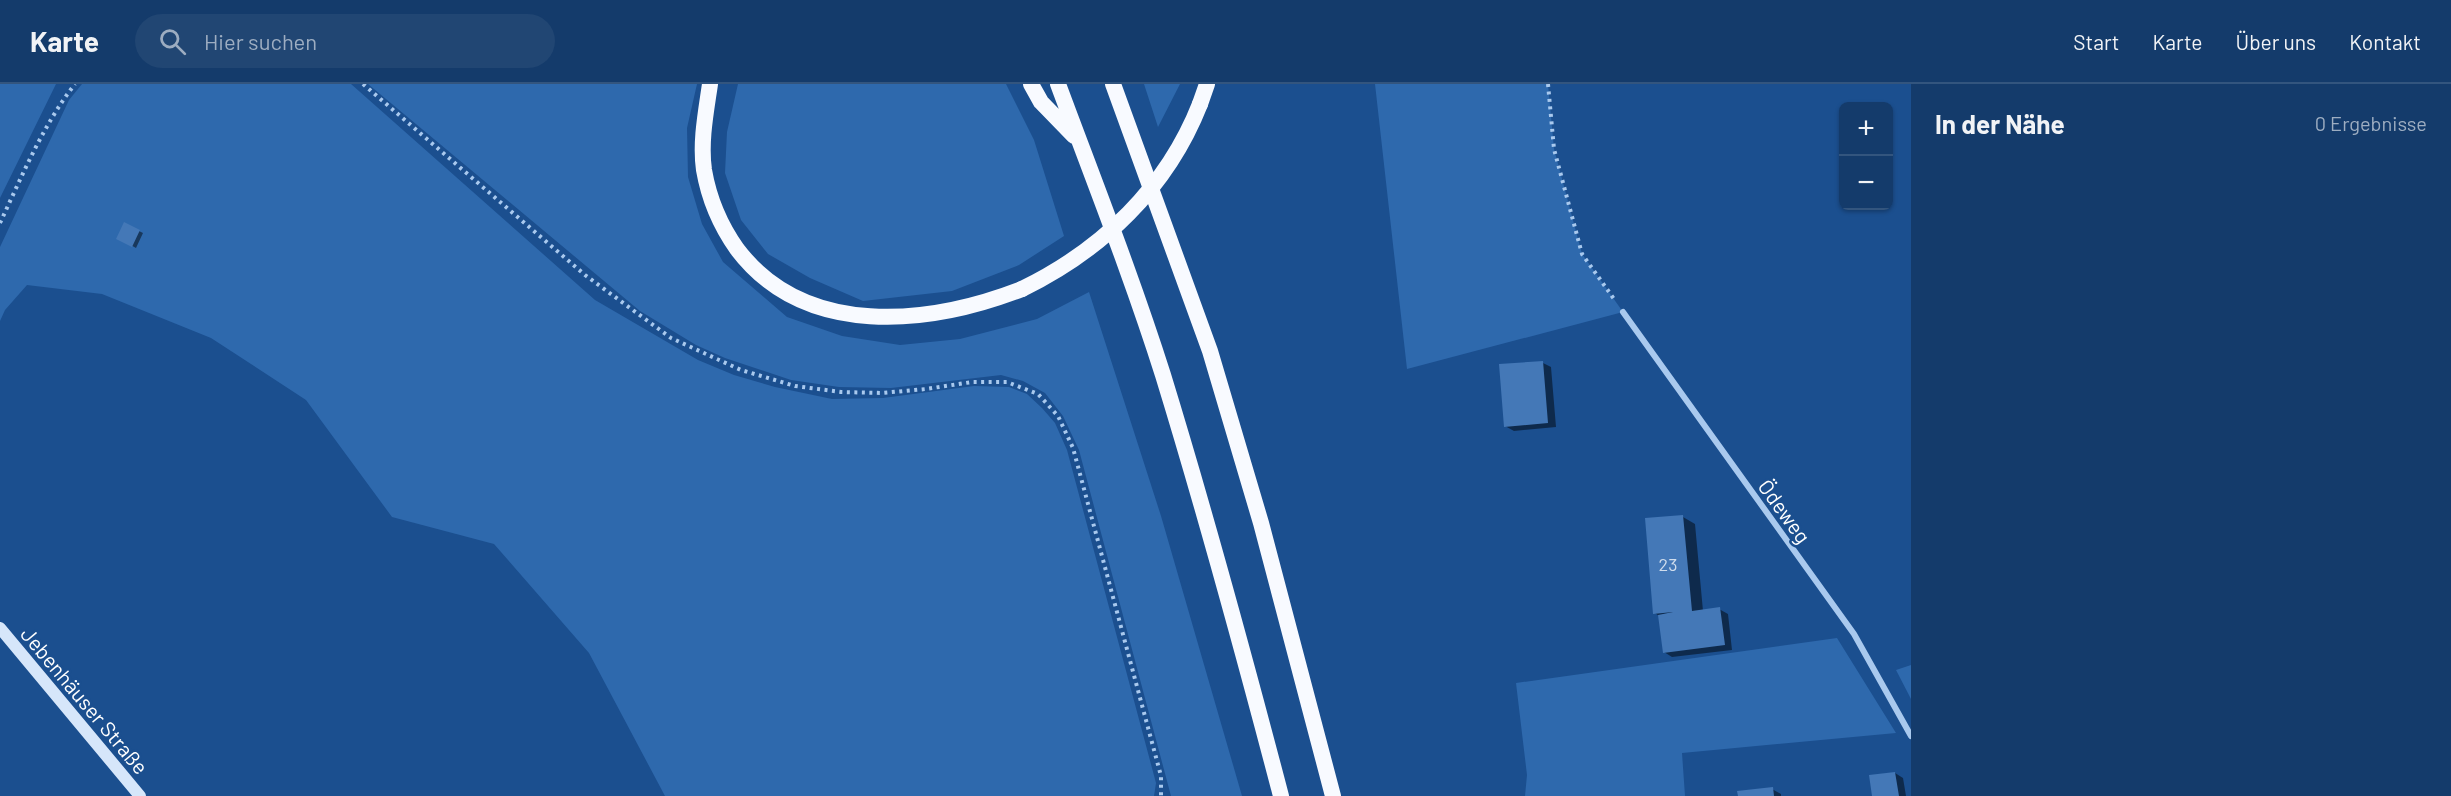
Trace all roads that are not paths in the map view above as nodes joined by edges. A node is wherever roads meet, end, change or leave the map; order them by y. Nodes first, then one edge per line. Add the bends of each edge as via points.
1 (710, 84) edge
2 (1031, 84) edge
3 (1058, 84) edge
4 (1208, 84) edge
5 (1116, 88) edge
6 (1080, 142) junction
7 (1623, 312) road end
8 (0, 628) edge
9 (1911, 736) edge
10 (140, 796) edge
11 (1281, 796) edge
12 (1333, 796) edge

1 - 4 highway, bridge via 704,122 704,168 712,204 728,236 768,282 817,307 878,317 956,310 1022,289 1085,252 1142,201 1169,165 1190,129
2 - 6 highway via 1041,102
3 - 6 highway
5 - 12 highway via 1210,351 1264,534
6 - 11 highway via 1169,395
7 - 9 street, Ödeweg via 1854,634
8 - 10 main road, Jebenhäuser Straße

